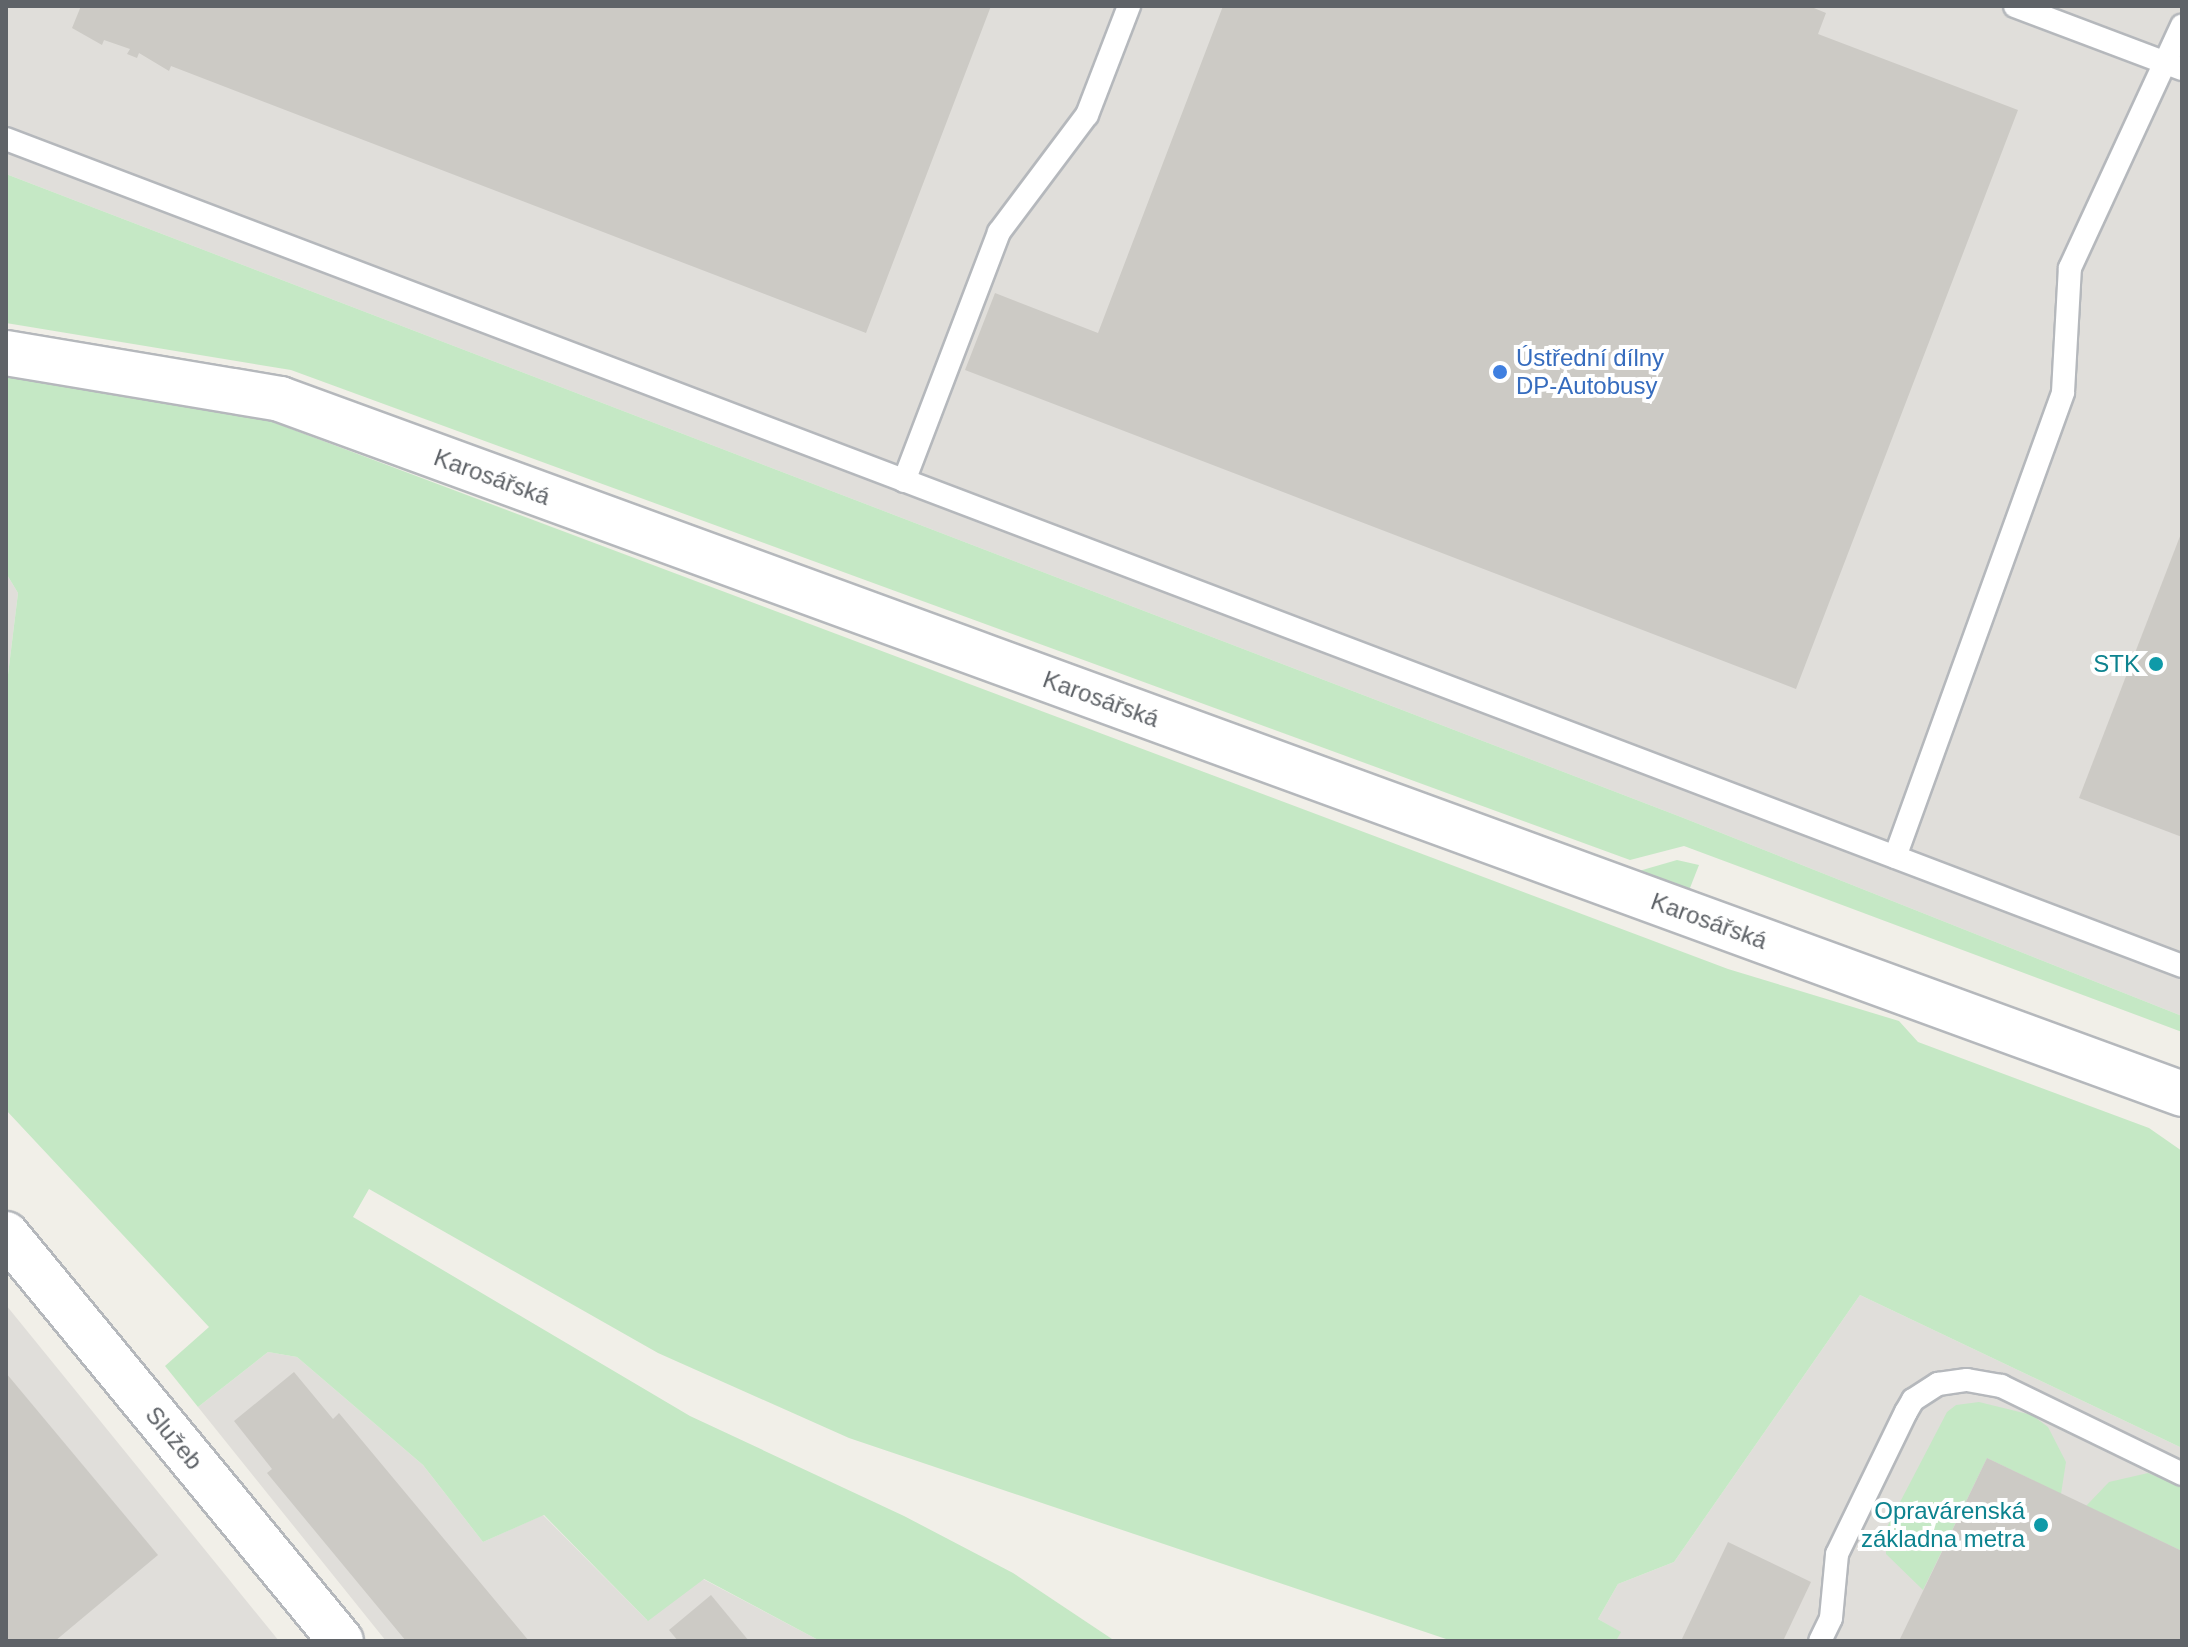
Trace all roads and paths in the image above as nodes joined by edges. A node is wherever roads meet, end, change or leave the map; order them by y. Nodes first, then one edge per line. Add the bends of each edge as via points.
1 (1129, 6) edge
2 (2015, 6) edge
3 (2039, 10) edge
4 (2182, 26) edge
5 (2175, 66) edge
6 (6, 139) edge
7 (6, 353) edge
8 (904, 481) junction
9 (1895, 857) junction
10 (2182, 966) edge
11 (2182, 1094) edge
12 (6, 1234) edge
13 (2182, 1474) edge
14 (341, 1641) edge
15 (1820, 1641) edge

1 - 8 lane via 1087,115 999,232
2 - 3 lane
3 - 5 lane
4 - 5 lane
5 - 9 lane via 2070,268 2063,392
6 - 8 lane
7 - 11 street, Karosářská via 280,399
8 - 9 lane
9 - 10 lane
12 - 14 street, Služeb
13 - 15 lane via 2001,1386 1967,1380 1938,1384 1913,1400 1837,1554 1831,1618

